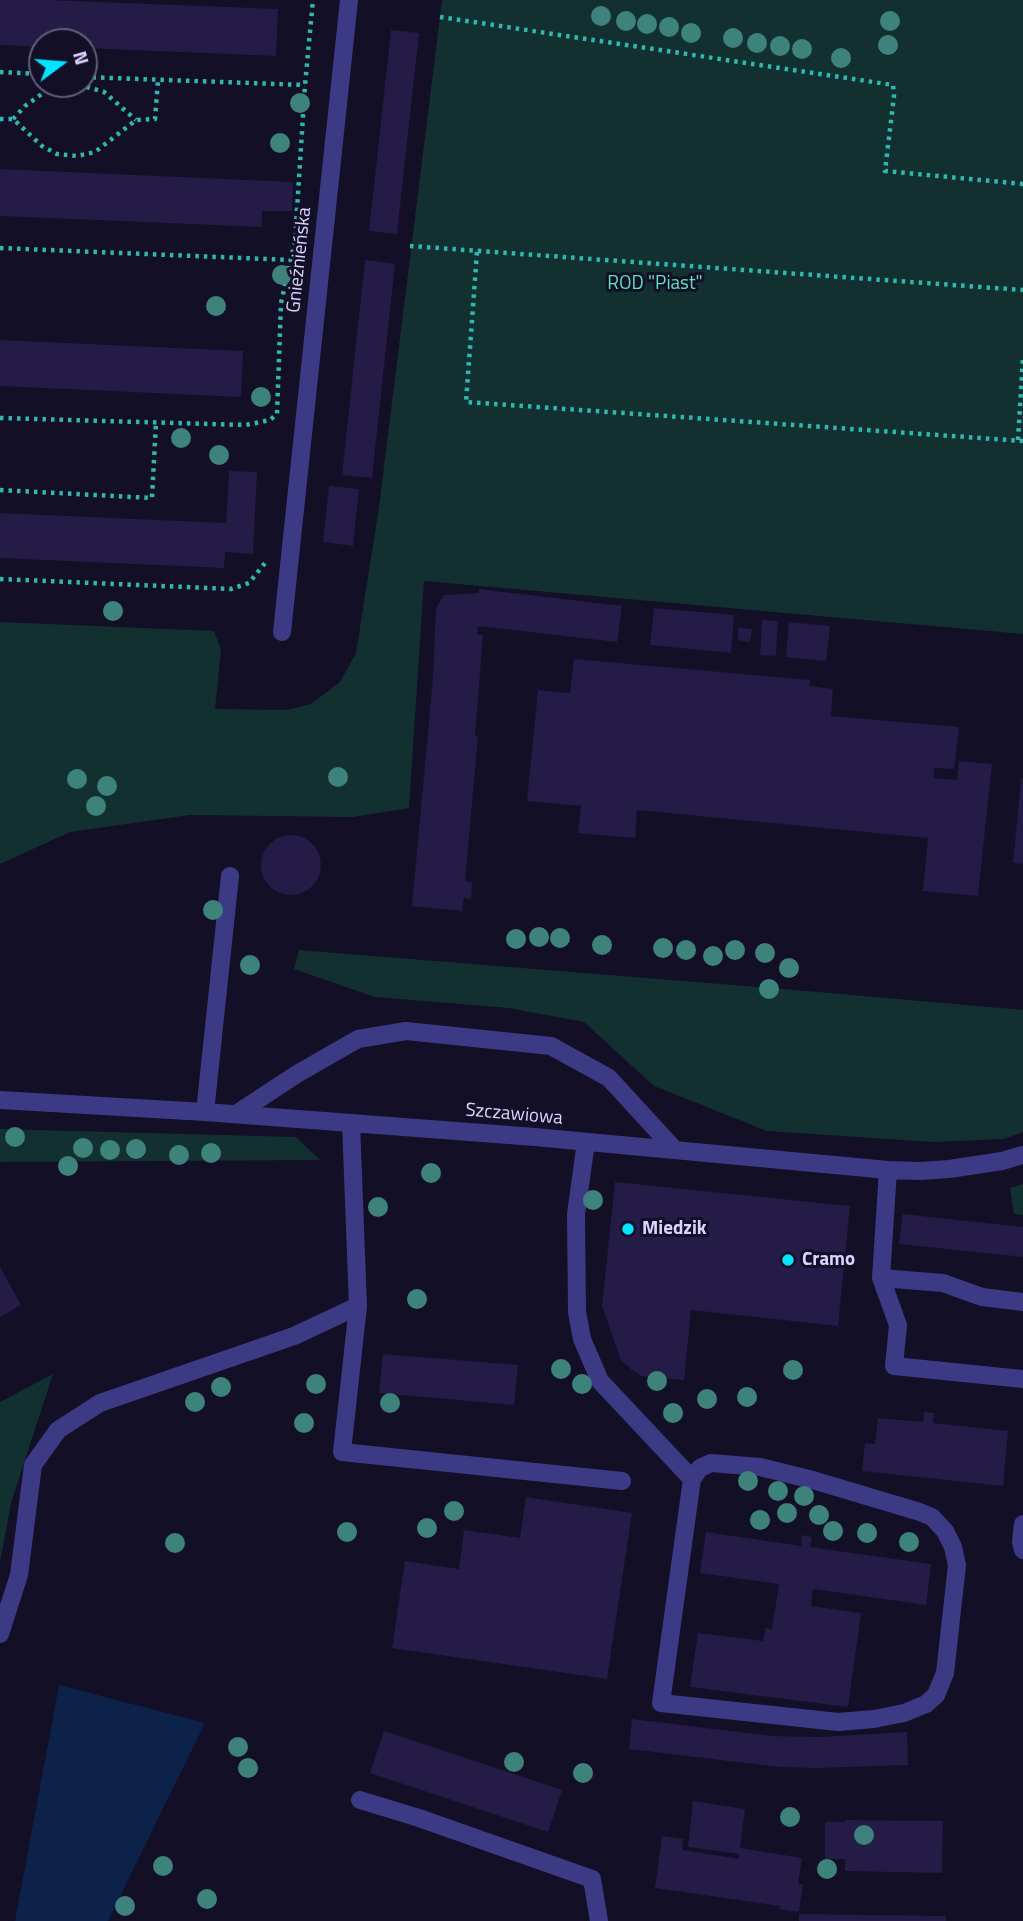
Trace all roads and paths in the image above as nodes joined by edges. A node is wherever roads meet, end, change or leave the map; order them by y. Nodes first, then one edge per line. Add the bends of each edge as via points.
1 (313, 0) edge
2 (349, 0) edge
3 (440, 18) dead end
4 (0, 72) edge
5 (28, 74) edge
6 (98, 77) edge
7 (158, 80) junction
8 (305, 85) junction
9 (0, 119) edge
10 (13, 119) junction
11 (136, 120) junction
12 (1023, 184) edge
13 (410, 246) dead end
14 (0, 248) edge
15 (477, 252) junction
16 (291, 260) junction
17 (1023, 290) edge
18 (1023, 357) edge
19 (0, 418) edge
20 (156, 422) junction
21 (1020, 440) edge
22 (0, 490) edge
23 (292, 524) junction
24 (0, 579) edge
25 (282, 632) dead end
26 (230, 876) dead end
27 (0, 1100) edge
28 (205, 1112) junction
29 (236, 1114) junction
30 (351, 1123) junction
31 (586, 1142) junction
32 (675, 1150) junction
33 (1023, 1155) edge
34 (888, 1170) junction
35 (881, 1279) junction
36 (1023, 1302) edge
37 (358, 1307) junction
38 (1023, 1379) edge
39 (692, 1479) junction
40 (622, 1481) dead end
41 (1023, 1524) edge
42 (1023, 1550) edge
43 (0, 1634) edge
44 (360, 1800) dead end
45 (598, 1921) edge

1 - 8 path
2 - 23 street, Gnieźnieńska
3 - 12 path via 893,85 885,171
4 - 5 path
6 - 7 path
7 - 8 path
7 - 11 path via 155,119
8 - 16 path
9 - 10 path
10 - 11 path via 46,91 66,85 104,92
10 - 11 path via 42,146 57,154 77,156 95,152
13 - 15 path
14 - 16 path
15 - 17 path
15 - 21 path via 466,402
16 - 20 path via 281,303 277,414 246,425
18 - 21 path
19 - 20 path
20 - 22 path via 152,498
23 - 24 path via 249,583 230,589
23 - 25 street, Gnieźnieńska
26 - 28 street
27 - 28 street, Szczawiowa
28 - 29 street, Szczawiowa
29 - 30 street, Szczawiowa
29 - 32 street via 358,1039 406,1031 551,1046 609,1078
30 - 31 street, Szczawiowa
30 - 37 street
31 - 32 street, Szczawiowa
31 - 39 street via 576,1213 577,1312 582,1339 600,1381
32 - 34 street, Szczawiowa
33 - 34 street, Szczawiowa via 949,1169
34 - 35 street
35 - 36 street via 943,1283 982,1297
35 - 38 street via 898,1325 894,1366
37 - 40 street via 342,1452
37 - 43 street via 294,1336 100,1403 58,1430 33,1465 19,1575
39 - 39 street via 711,1463 760,1467 932,1517 945,1531 957,1564 945,1673 936,1695 904,1713 838,1722 661,1703
41 - 42 street
44 - 45 street via 592,1879

